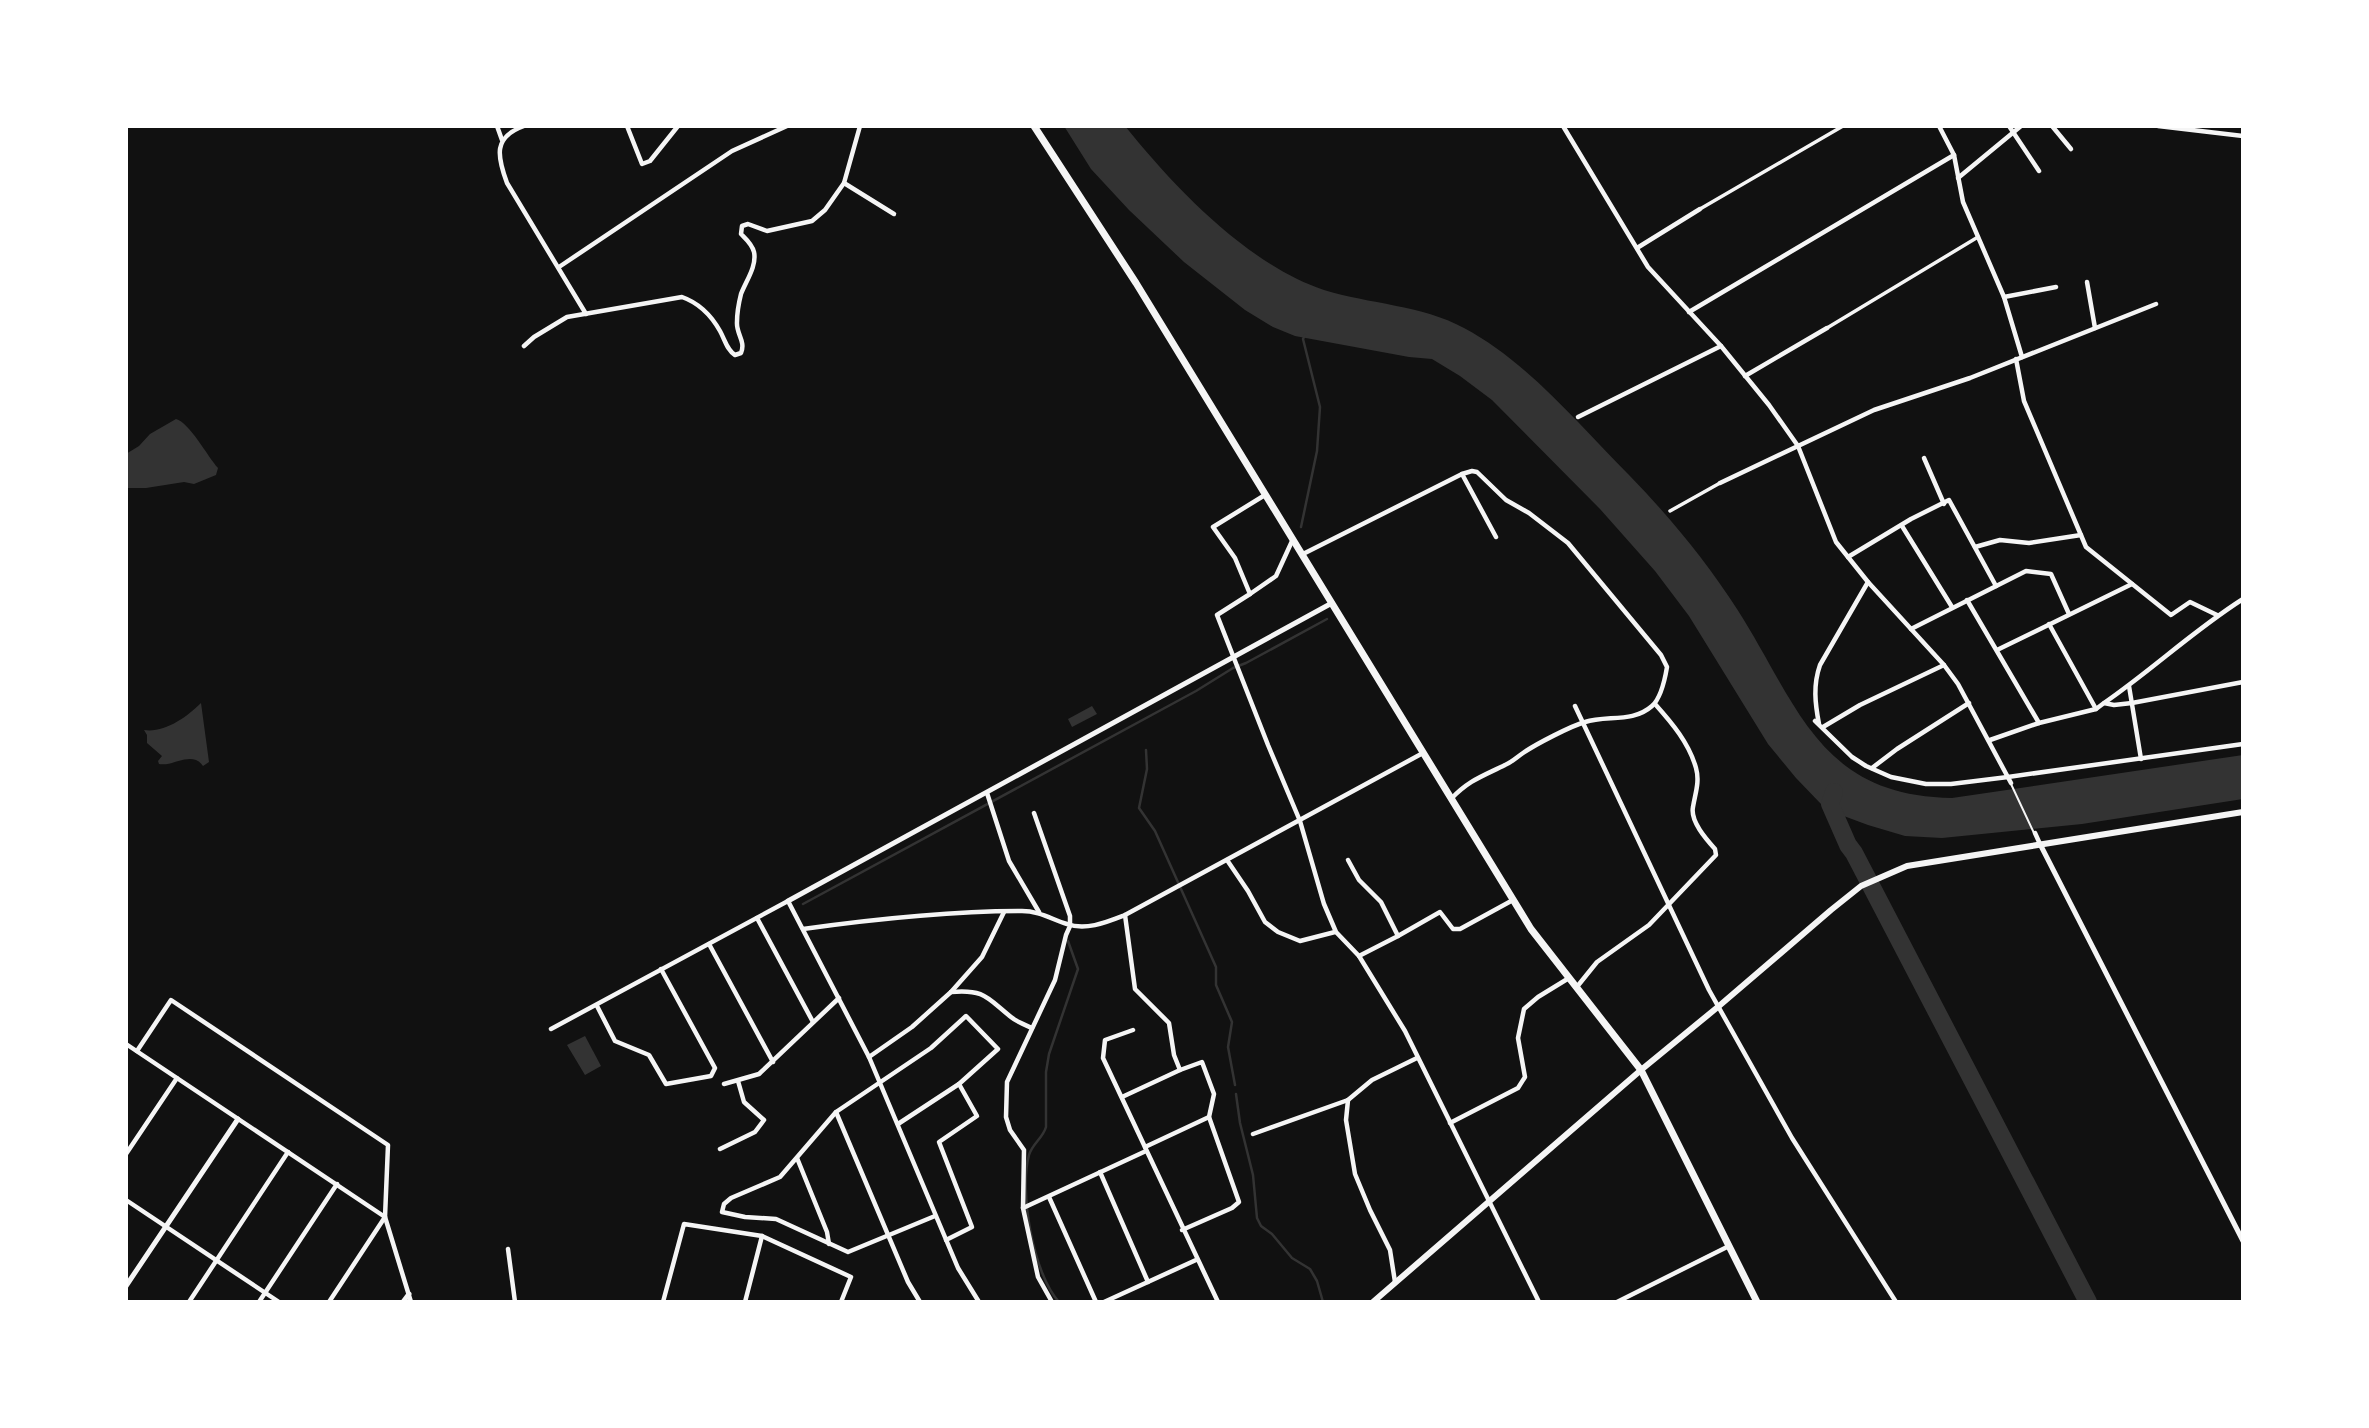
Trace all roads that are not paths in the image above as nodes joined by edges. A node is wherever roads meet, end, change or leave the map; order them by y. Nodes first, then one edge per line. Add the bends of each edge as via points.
1 (497, 126) edge
2 (524, 126) edge
3 (627, 126) edge
4 (678, 126) edge
5 (787, 126) edge
6 (860, 126) edge
7 (1034, 126) edge
8 (1563, 126) edge
9 (1843, 126) edge
10 (1939, 126) edge
11 (2009, 126) edge
12 (2021, 126) edge
13 (2052, 126) edge
14 (2158, 126) edge
15 (2013, 132) junction
16 (2243, 136) edge
17 (502, 141) junction
18 (2071, 149) dead end
19 (1954, 155) junction
20 (2039, 170) dead end
21 (1957, 178) junction
22 (844, 183) junction
23 (1700, 209) joint
24 (894, 214) dead end
25 (1979, 237) junction
26 (1636, 248) junction
27 (559, 267) junction
28 (2087, 282) dead end
29 (2056, 287) dead end
30 (2004, 297) junction
31 (2156, 304) dead end
32 (1689, 312) junction
33 (586, 314) junction
34 (1827, 328) joint
35 (2095, 328) junction
36 (524, 346) dead end
37 (1721, 346) junction
38 (2019, 358) junction
39 (1745, 376) junction
40 (1578, 417) dead end
41 (1798, 446) junction
42 (1924, 458) dead end
43 (1462, 474) junction
44 (1720, 483) joint
45 (1266, 495) junction
46 (1944, 504) junction
47 (1670, 511) dead end
48 (1902, 526) junction
49 (2081, 535) junction
50 (1496, 537) dead end
51 (1293, 539) junction
52 (1975, 547) junction
53 (1303, 554) junction
54 (1848, 557) junction
55 (1868, 582) junction
56 (2132, 584) junction
57 (1996, 586) junction
58 (1250, 594) junction
59 (2243, 598) edge
60 (1967, 600) junction
61 (1332, 603) junction
62 (1952, 607) junction
63 (2069, 614) junction
64 (2217, 615) junction
65 (2049, 624) junction
66 (1911, 628) junction
67 (1997, 650) junction
68 (1234, 659) junction
69 (1944, 665) junction
70 (2243, 682) edge
71 (2129, 686) junction
72 (2104, 703) junction
73 (2132, 703) junction
74 (1655, 704) junction
75 (1969, 704) junction
76 (1575, 706) dead end
77 (2096, 709) junction
78 (1583, 722) junction
79 (2039, 723) junction
80 (1819, 724) junction
81 (1990, 740) junction
82 (2243, 744) edge
83 (1423, 753) junction
84 (2141, 760) junction
85 (1872, 768) junction
86 (2010, 780) junction
87 (987, 793) junction
88 (1451, 799) junction
89 (2243, 812) edge
90 (1034, 813) dead end
91 (1300, 821) junction
92 (2035, 833) joint
93 (2040, 844) junction
94 (1227, 860) junction
95 (1348, 860) dead end
96 (1513, 900) junction
97 (788, 901) junction
98 (1670, 904) junction
99 (1004, 912) junction
100 (1039, 912) junction
101 (1125, 915) junction
102 (757, 918) junction
103 (1070, 926) junction
104 (803, 929) junction
105 (1336, 932) junction
106 (1398, 936) junction
107 (709, 944) junction
108 (1359, 956) junction
109 (661, 970) junction
110 (1569, 978) junction
111 (1577, 988) junction
112 (951, 992) junction
113 (839, 998) junction
114 (597, 1006) junction
115 (1719, 1006) junction
116 (813, 1022) junction
117 (1032, 1028) junction
118 (551, 1030) dead end
119 (1133, 1030) dead end
120 (126, 1044) edge
121 (137, 1051) junction
122 (869, 1058) junction
123 (1417, 1058) junction
124 (773, 1062) junction
125 (1180, 1070) junction
126 (1641, 1070) junction
127 (177, 1078) junction
128 (738, 1081) junction
129 (880, 1082) junction
130 (724, 1084) dead end
131 (959, 1084) junction
132 (1122, 1097) junction
133 (1348, 1100) junction
134 (836, 1112) junction
135 (1209, 1117) junction
136 (238, 1119) junction
137 (898, 1124) junction
138 (1450, 1124) junction
139 (1253, 1135) dead end
140 (720, 1149) dead end
141 (1145, 1149) junction
142 (288, 1152) junction
143 (126, 1154) edge
144 (797, 1158) junction
145 (1101, 1172) junction
146 (337, 1184) junction
147 (1049, 1197) junction
148 (126, 1200) edge
149 (1489, 1201) junction
150 (1023, 1208) junction
151 (935, 1216) junction
152 (385, 1217) junction
153 (166, 1226) junction
154 (1182, 1230) junction
155 (762, 1236) junction
156 (888, 1237) junction
157 (946, 1240) junction
158 (2243, 1241) edge
159 (829, 1244) junction
160 (1730, 1246) junction
161 (508, 1249) dead end
162 (217, 1260) junction
163 (1196, 1260) junction
164 (1149, 1282) junction
165 (1395, 1283) junction
166 (126, 1286) edge
167 (265, 1292) junction
168 (409, 1294) junction
169 (189, 1302) edge
170 (259, 1302) edge
171 (279, 1302) edge
172 (329, 1302) edge
173 (403, 1302) edge
174 (411, 1302) edge
175 (515, 1302) edge
176 (663, 1302) edge
177 (745, 1302) edge
178 (841, 1302) edge
179 (920, 1302) edge
180 (979, 1302) edge
181 (1052, 1302) edge
182 (1096, 1302) edge
183 (1104, 1302) edge
184 (1218, 1302) edge
185 (1373, 1302) edge
186 (1539, 1302) edge
187 (1617, 1302) edge
188 (1757, 1302) edge
189 (1896, 1302) edge

1 - 17 street
2 - 17 street via 510,131
3 - 4 street via 642,164 650,161
5 - 27 street via 732,151
6 - 22 street
7 - 45 main road
8 - 26 street
9 - 23 street
10 - 19 street
11 - 15 street
12 - 15 street
13 - 18 street
14 - 16 street
15 - 20 street
15 - 21 street
17 - 27 street via 500,164 507,183
19 - 21 street
19 - 32 street
21 - 25 street
22 - 24 street
22 - 33 street via 812,221 767,231 742,226 754,263 736,323 741,353 730,352 708,315 696,302 682,297
23 - 26 street
25 - 30 street
25 - 34 street
26 - 32 street
27 - 33 street
28 - 35 street
29 - 30 street
30 - 38 street
31 - 35 street
32 - 37 street
33 - 36 street via 566,317
34 - 39 street
35 - 38 street
37 - 39 street
37 - 40 street
38 - 41 street via 1874,410
38 - 49 street via 2024,401
39 - 41 street
41 - 44 street
41 - 54 street via 1831,532
42 - 46 street
43 - 50 street
43 - 53 street
43 - 74 street via 1482,475 1506,500 1568,542 1661,655 1667,667
44 - 47 street
45 - 51 main road
45 - 58 street via 1213,527 1236,558
46 - 48 street
46 - 52 street via 1949,500
48 - 54 street
48 - 62 street
49 - 52 street via 2029,543 2000,540
49 - 56 street via 2086,547
51 - 53 main road
51 - 58 street via 1276,576
52 - 57 street
53 - 61 main road
54 - 55 street
55 - 66 street
55 - 80 street via 1820,665 1815,699
56 - 63 street
56 - 64 street via 2171,615 2190,602
57 - 60 street
57 - 63 street via 2026,571 2051,574
58 - 68 street via 1217,615
59 - 64 street
60 - 62 street
60 - 67 street
61 - 68 street
61 - 83 main road
62 - 66 street
63 - 65 street
64 - 71 street
65 - 67 street
65 - 77 street
66 - 69 street
67 - 79 street
68 - 87 street
68 - 91 street
69 - 75 street
69 - 80 street
70 - 73 street
71 - 72 street
71 - 73 street
72 - 73 street
72 - 77 street
73 - 84 street
74 - 78 street via 1617,719
74 - 98 street via 1676,726 1695,766 1693,815 1716,855
75 - 81 street
75 - 85 street
76 - 78 street
77 - 79 street
78 - 88 street via 1473,779
78 - 98 street
79 - 81 street
80 - 85 street via 1852,757
81 - 86 street
82 - 84 street
83 - 88 main road
83 - 91 street
84 - 86 street
85 - 86 street via 1926,784
86 - 92 lane
87 - 97 street
87 - 100 street via 1009,861
88 - 96 main road
89 - 93 main road
90 - 103 street
91 - 94 street
91 - 105 street
92 - 93 street
93 - 115 main road via 1907,866 1876,878
93 - 158 street
94 - 101 street
94 - 105 street via 1270,926 1300,941
95 - 106 street via 1359,880 1381,902
96 - 106 street via 1460,929 1453,929 1440,912
96 - 110 main road
97 - 102 street
97 - 104 street
98 - 111 street via 1597,962
98 - 115 street
99 - 100 street
99 - 104 street
99 - 112 street via 982,957
100 - 103 street
101 - 103 street
101 - 125 street via 1135,989 1170,1023
102 - 107 street
102 - 116 street
103 - 117 street via 1055,981
104 - 113 street
105 - 108 street
106 - 108 street
107 - 109 street
107 - 124 street
108 - 123 street
109 - 114 street
109 - 114 street via 715,1068 711,1076 666,1084 649,1055 615,1041
110 - 111 main road
110 - 138 street via 1524,1009 1518,1038 1525,1077 1518,1088
111 - 126 main road
112 - 117 street via 987,997
112 - 122 street
113 - 116 street
113 - 122 street
114 - 118 street
115 - 126 main road
115 - 189 street via 1792,1138
116 - 124 street
117 - 150 street via 1007,1082 1006,1117 1024,1150
119 - 132 street via 1105,1040 1103,1058
120 - 121 street
121 - 127 street
121 - 152 street via 171,1000 388,1145
122 - 129 street
123 - 133 street via 1371,1080
123 - 138 street
124 - 128 street via 759,1074
125 - 132 street
125 - 135 street via 1202,1062 1214,1094
126 - 149 main road
126 - 160 main road
127 - 136 street
127 - 143 street
128 - 130 street
128 - 140 street via 744,1102 764,1120 755,1132
129 - 131 street via 931,1048 966,1016 998,1049
129 - 134 street
129 - 137 street
131 - 137 street
131 - 157 street via 977,1116 939,1142 972,1227
132 - 141 street
133 - 139 street
133 - 165 street via 1346,1120 1355,1174 1390,1250
134 - 144 street
134 - 156 street
135 - 141 street
135 - 154 street via 1239,1202
136 - 142 street
136 - 153 street
137 - 151 street
138 - 149 street
141 - 145 street
141 - 154 street
142 - 146 street
142 - 162 street
144 - 159 street
144 - 159 street via 780,1177 731,1199 722,1212 776,1219
145 - 147 street
145 - 164 street
146 - 152 street
146 - 167 street
147 - 150 street
147 - 182 street
148 - 153 street
149 - 165 main road
149 - 186 street
150 - 181 street via 1038,1278
151 - 156 street
151 - 157 street
152 - 168 street
152 - 172 street
153 - 162 street
153 - 166 street
154 - 163 street
155 - 176 street via 684,1224
155 - 177 street
155 - 178 street via 851,1277
156 - 159 street via 848,1252
156 - 179 street
157 - 180 street
160 - 187 street
160 - 188 main road
161 - 175 street
162 - 167 street
162 - 169 street
163 - 164 street
163 - 184 street
164 - 183 street
165 - 185 main road
167 - 170 street
167 - 171 street
168 - 173 street
168 - 174 street

